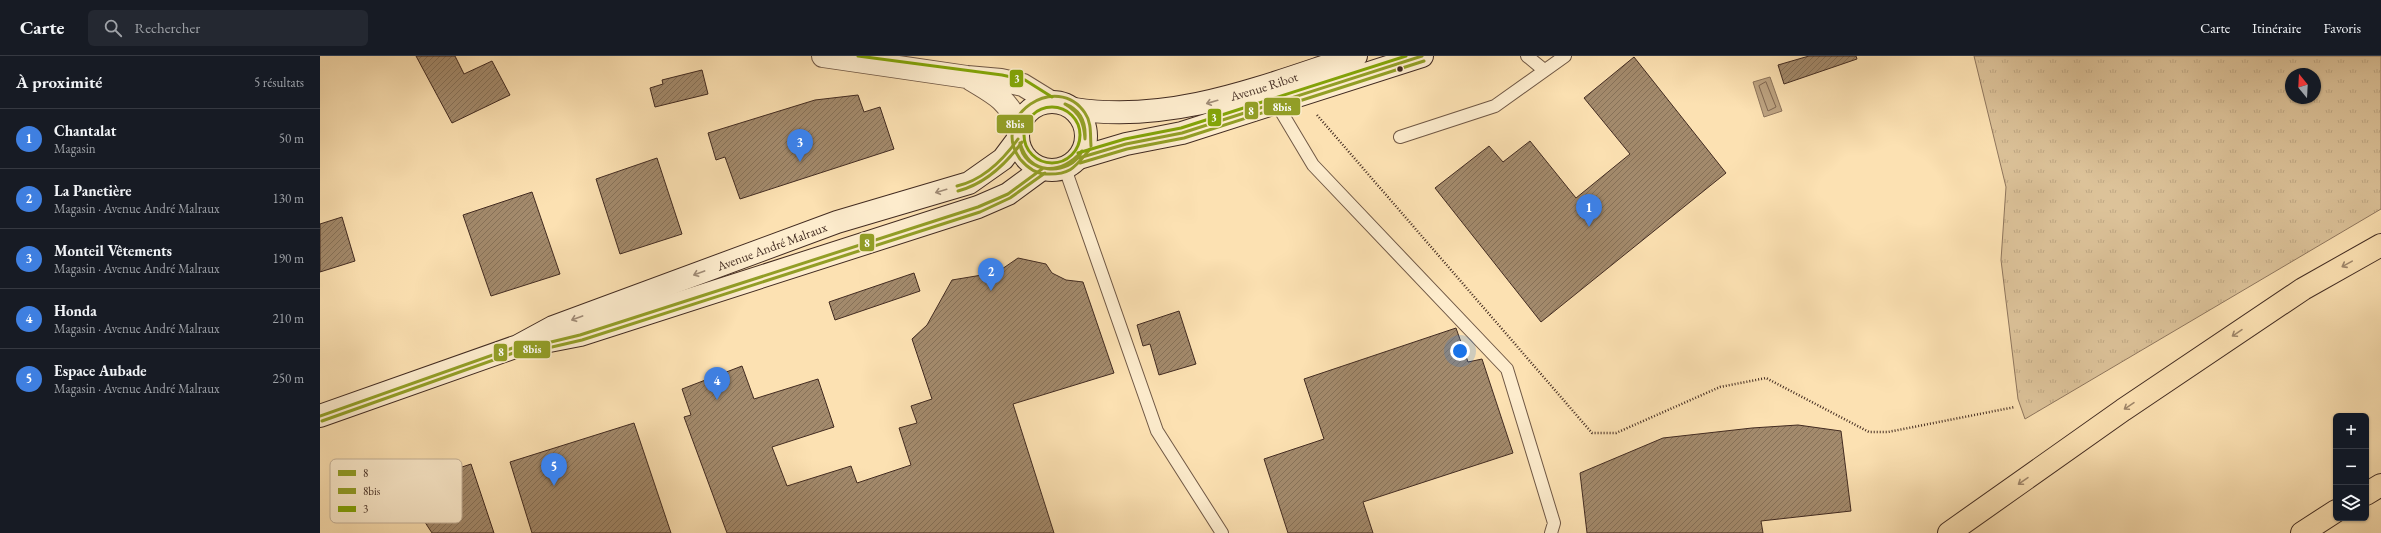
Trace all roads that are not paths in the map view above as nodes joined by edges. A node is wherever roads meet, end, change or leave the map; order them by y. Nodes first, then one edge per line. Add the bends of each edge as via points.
1 (823, 56) edge
2 (1356, 56) edge
3 (1422, 56) edge
4 (1527, 56) edge
5 (1565, 56) edge
6 (1544, 70) junction
7 (967, 77) junction
8 (1049, 101) junction
9 (1276, 103) junction
10 (1074, 109) junction
11 (1018, 132) junction
12 (1400, 137) dead end
13 (1074, 162) junction
14 (1042, 169) junction
15 (2381, 246) edge
16 (518, 346) junction
17 (320, 416) edge
18 (2381, 485) edge
19 (2369, 492) edge
20 (2333, 513) edge
21 (1222, 533) edge
22 (1551, 533) edge
23 (1949, 533) edge
24 (2302, 533) edge

1 - 7 street
2 -> 10 street, Avenue Ribot via 1209,103 1171,110 1100,113
3 - 9 street, Avenue Ribot
4 - 6 lane
5 - 6 lane
6 - 12 lane via 1495,106
7 - 8 street via 1023,85
7 - 11 street via 1002,98 1012,111
8 - 10 street via 1062,102
8 - 11 street via 1036,105 1025,114
9 - 13 street, Avenue Ribot via 1182,133 1126,144
9 - 22 lane via 1313,165 1507,369 1554,523
10 - 13 street via 1083,119 1087,132 1086,146
11 - 14 street via 1022,152 1030,162
11 -> 16 street, Avenue André Malraux via 1003,159 969,183 837,222 553,327
13 - 14 street via 1056,170
13 - 21 lane via 1068,177 1157,431
14 - 16 street, Avenue André Malraux via 1008,194 978,207 580,335
15 -> 23 highway via 2296,293 2123,410
16 - 17 street, Avenue André Malraux
18 - 19 highway
20 - 24 highway

